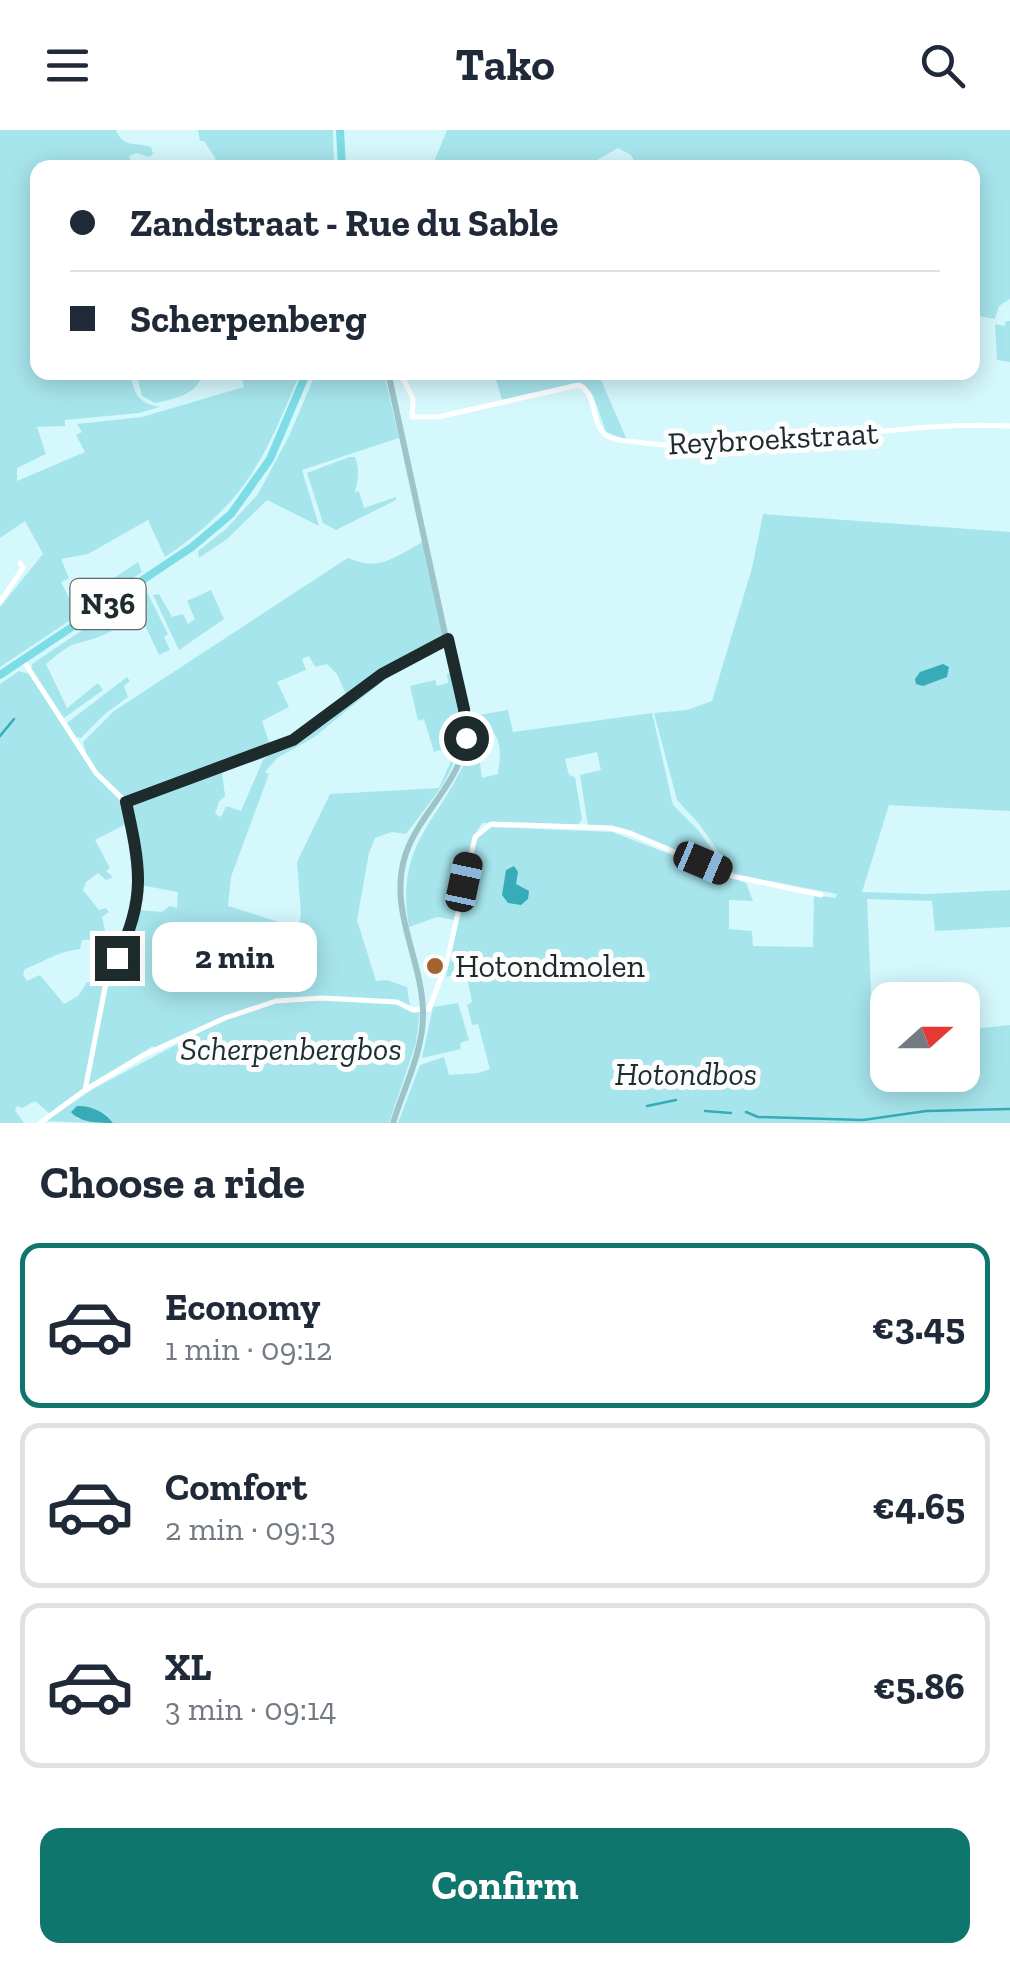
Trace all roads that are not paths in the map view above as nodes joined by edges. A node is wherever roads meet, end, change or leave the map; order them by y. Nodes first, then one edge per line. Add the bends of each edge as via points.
1 (340, 130) edge
2 (342, 160) edge
3 (305, 380) edge
4 (390, 380) edge
5 (404, 380) edge
6 (412, 417) junction
7 (1010, 426) edge
8 (402, 431) junction
9 (20, 563) dead end
10 (0, 602) edge
11 (448, 639) junction
12 (23, 660) junction
13 (0, 675) edge
14 (126, 802) junction
15 (821, 895) dead end
16 (420, 1011) junction
17 (85, 1090) junction
18 (40, 1123) edge
19 (393, 1123) edge

1 - 2 main road
3 - 12 main road, N36 via 270,459 230,514 192,547
4 - 8 main road
5 - 6 street
6 - 7 street, Reybroekstraat via 579,385 589,392 604,433 650,444 729,446
6 - 8 street
8 - 11 main road
9 - 10 street
11 - 14 street via 382,674 293,740
11 - 16 main road via 464,709 464,750 412,841 400,884
12 - 13 main road, N36
12 - 14 street via 96,773
14 - 17 street via 138,864 136,912 105,988
15 - 16 street via 732,876 612,828 486,826 475,837 448,962 432,1005
16 - 17 street via 391,1002 276,1001 144,1055
16 - 19 main road via 421,1036
17 - 18 street

